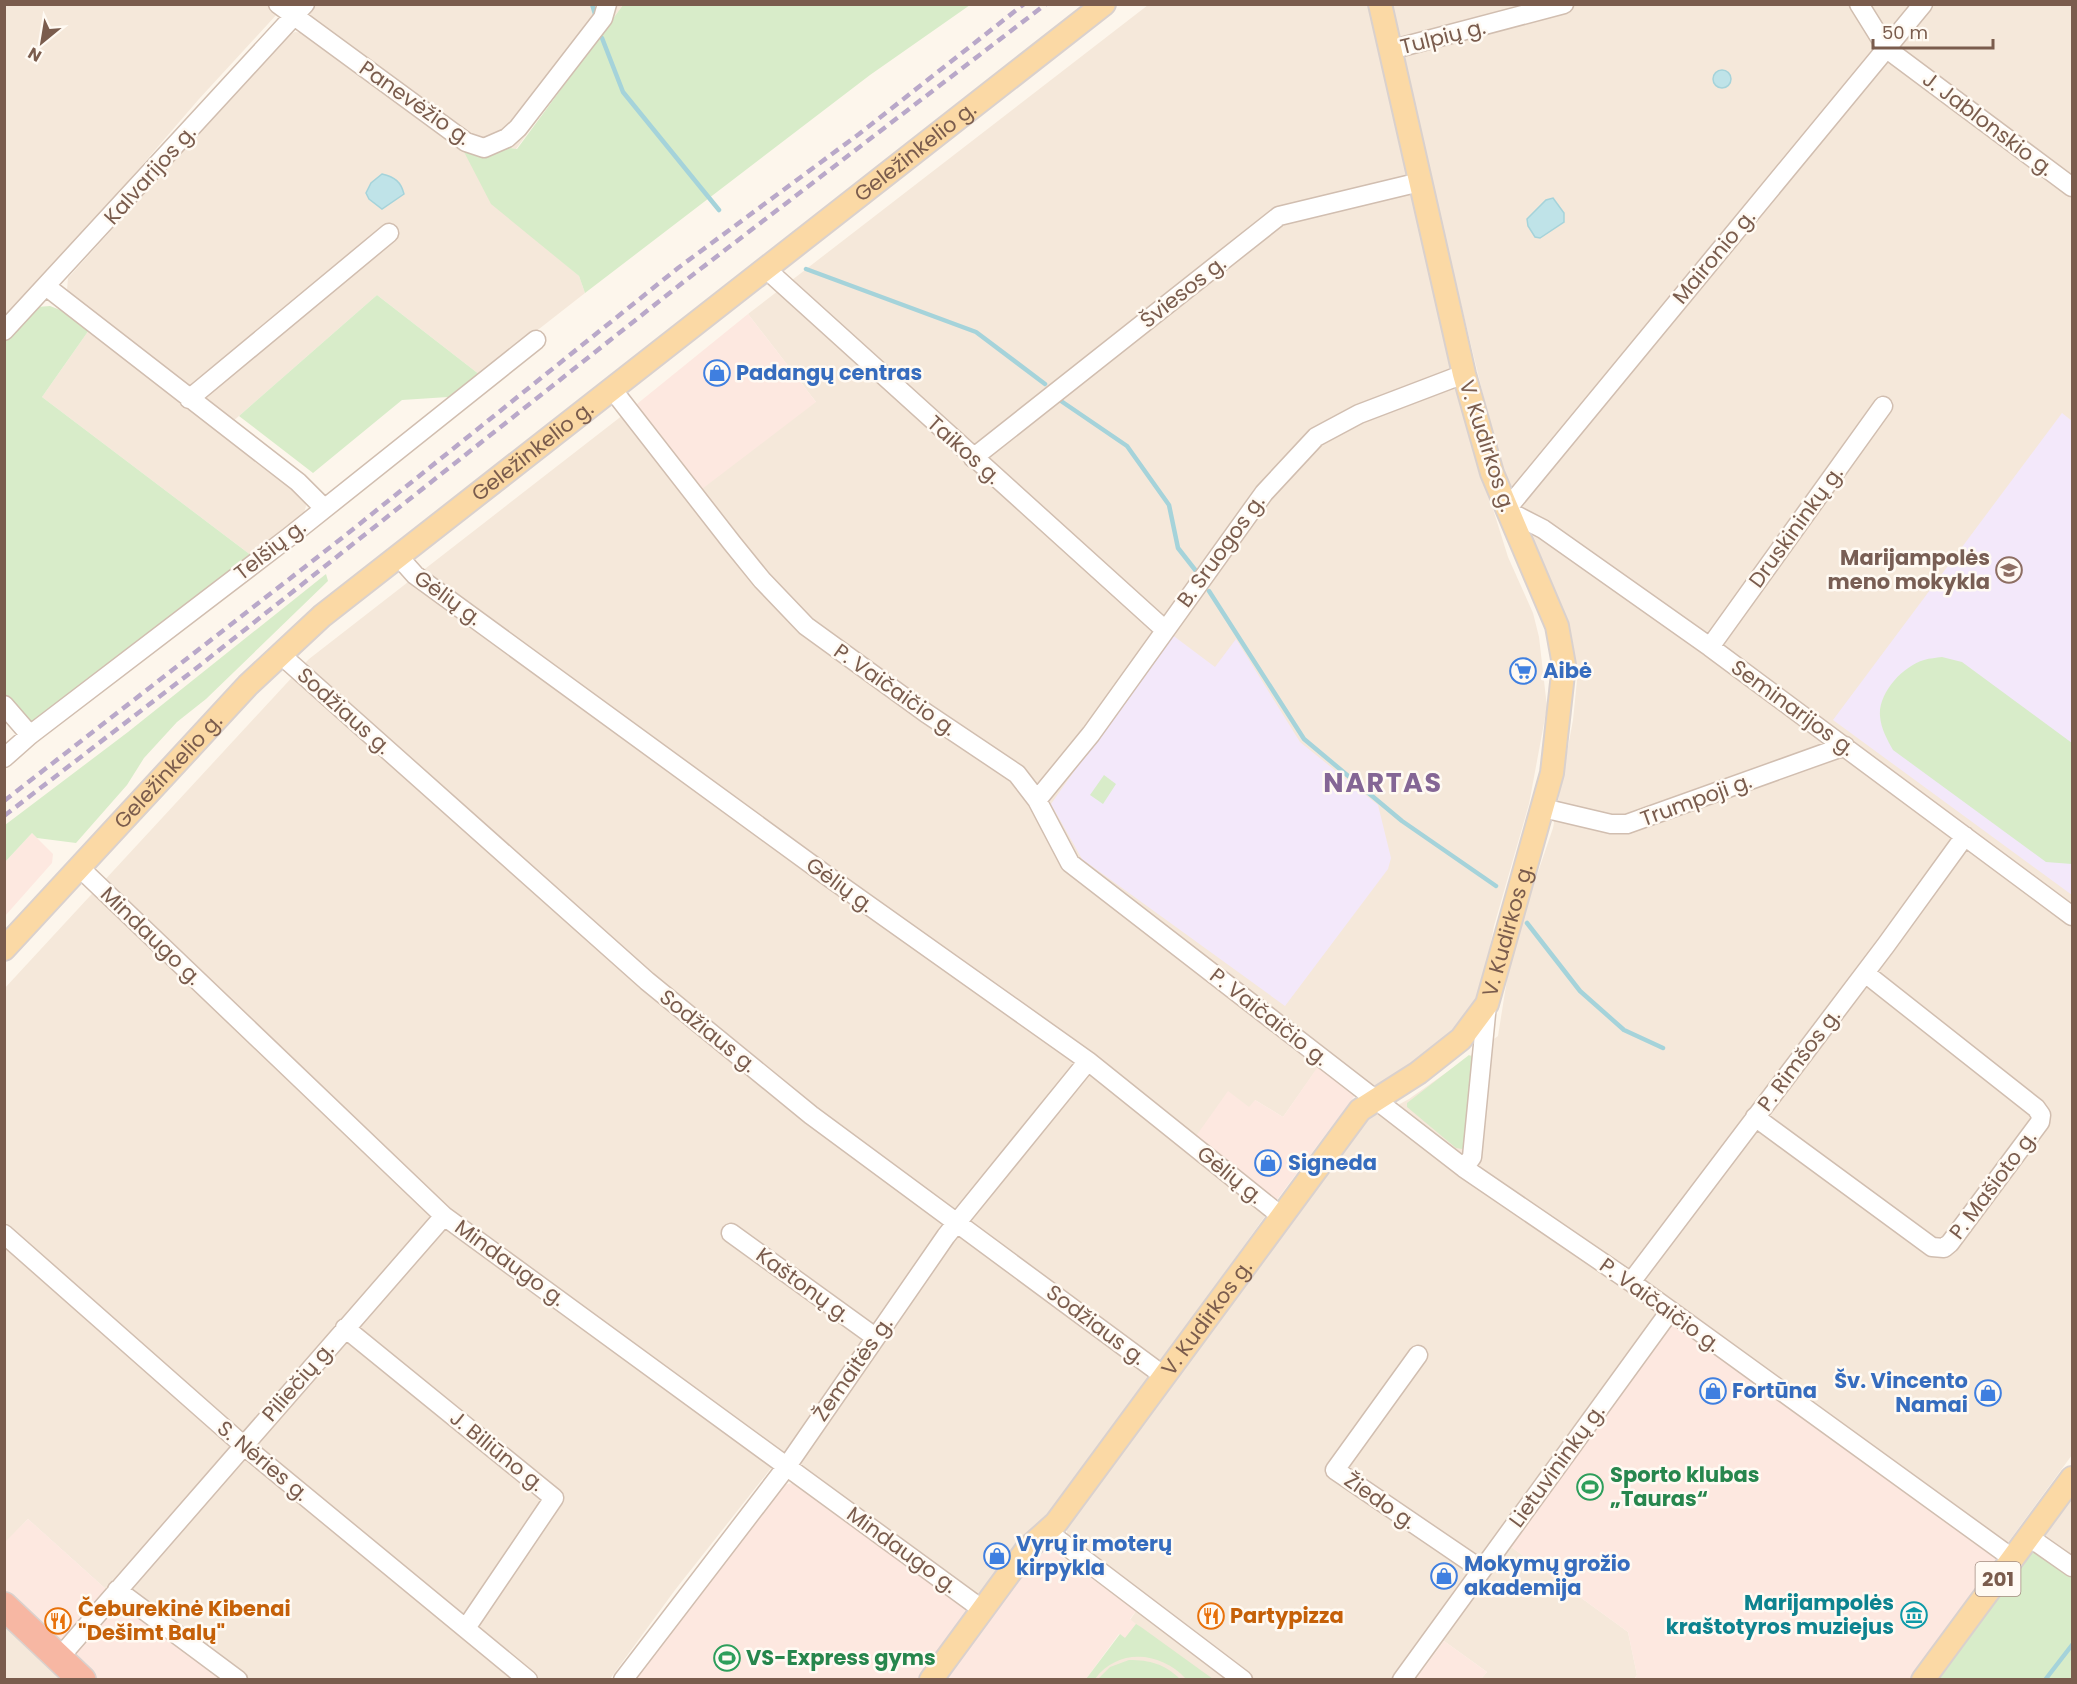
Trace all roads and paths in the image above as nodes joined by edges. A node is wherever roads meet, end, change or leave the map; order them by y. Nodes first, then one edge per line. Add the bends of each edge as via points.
1 (278, 4) edge
2 (607, 4) edge
3 (1104, 4) edge
4 (1380, 4) edge
5 (1564, 4) edge
6 (1859, 4) edge
7 (1923, 4) edge
8 (300, 11) edge
9 (1887, 48) junction
10 (1390, 50) junction
11 (1420, 182) junction
12 (2073, 187) edge
13 (389, 233) dead end
14 (766, 269) junction
15 (47, 287) junction
16 (4, 331) edge
17 (536, 340) dead end
18 (1464, 374) junction
19 (612, 389) junction
20 (189, 399) junction
21 (1882, 406) dead end
22 (973, 458) junction
23 (323, 507) junction
24 (1506, 510) junction
25 (398, 556) junction
26 (1164, 629) junction
27 (1710, 647) junction
28 (280, 654) junction
29 (4, 705) edge
30 (30, 735) junction
31 (1845, 746) junction
32 (4, 758) edge
33 (1037, 800) junction
34 (1543, 808) junction
35 (1965, 836) junction
36 (79, 867) junction
37 (2073, 916) edge
38 (4, 949) edge
39 (1865, 973) junction
40 (1487, 1004) junction
41 (1461, 1039) junction
42 (1482, 1054) junction
43 (1088, 1061) junction
44 (1375, 1099) junction
45 (1755, 1118) junction
46 (1464, 1168) junction
47 (444, 1216) junction
48 (1281, 1216) junction
49 (959, 1223) junction
50 (731, 1233) dead end
51 (4, 1234) edge
52 (1631, 1282) junction
53 (1670, 1311) junction
54 (345, 1328) junction
55 (875, 1337) junction
56 (1418, 1355) dead end
57 (1164, 1376) junction
58 (243, 1445) junction
59 (787, 1466) junction
60 (2073, 1478) edge
61 (1048, 1532) junction
62 (2029, 1537) junction
63 (2012, 1558) junction
64 (2073, 1567) edge
65 (1482, 1570) junction
66 (117, 1590) junction
67 (4, 1606) edge
68 (983, 1610) junction
69 (466, 1628) junction
70 (59, 1658) junction
71 (82, 1680) edge
72 (238, 1680) edge
73 (528, 1680) edge
74 (623, 1680) edge
75 (931, 1680) edge
76 (1243, 1680) edge
77 (1402, 1680) edge
78 (1923, 1680) edge

1 - 8 street, Panevėžio g.
2 - 8 street, Panevėžio g. via 603,18 519,128 484,148 466,142
3 - 14 main road, Geležinkelio g.
4 - 10 main road, V. Kudirkos g.
5 - 10 street, Tulpių g.
6 - 9 street, J. Jablonskio g.
7 - 9 street, Maironio g.
8 - 15 street, Kalvarijos g.
9 - 12 street, J. Jablonskio g.
9 - 24 street, Maironio g.
10 - 11 main road, V. Kudirkos g.
11 - 18 main road, V. Kudirkos g.
11 - 22 street, Šviesos g. via 1279,216
13 - 20 street
14 - 19 main road, Geležinkelio g.
14 - 22 street, Taikos g.
15 - 16 street, Kalvarijos g.
15 - 20 street
17 - 23 street, Telšių g.
18 - 24 main road, V. Kudirkos g.
18 - 26 street, B. Sruogos g. via 1359,414 1316,437 1264,493
19 - 25 main road, Geležinkelio g.
19 - 33 street, P. Vaičaičio g. via 756,573 806,626 1017,774
20 - 23 street via 298,482
21 - 27 street, Druskininkų g.
22 - 26 street, Taikos g.
23 - 30 street, Telšių g.
24 - 27 street, Seminarijos g. via 1543,529
24 - 34 main road, V. Kudirkos g. via 1557,626 1564,665 1555,754
25 - 28 main road, Geležinkelio g.
25 - 43 street, Gėlių g. via 415,575
26 - 33 street, B. Sruogos g. via 1091,734
27 - 31 street, Seminarijos g.
28 - 36 main road, Geležinkelio g.
28 - 49 street, Sodžiaus g. via 647,981 811,1115
29 - 30 street
30 - 32 street, Telšių g.
31 - 34 street, Trumpoji g. via 1627,824
31 - 35 street, Seminarijos g.
33 - 44 street, P. Vaičaičio g. via 1070,863
34 - 40 main road, V. Kudirkos g.
35 - 37 street, Seminarijos g.
35 - 39 street, P. Rimšos g.
36 - 38 main road, Geležinkelio g.
36 - 47 street, Mindaugo g.
39 - 45 street, P. Rimšos g.
39 - 45 street, P. Mašioto g. via 2040,1115 2040,1122 1950,1242 1944,1248 1932,1248
40 - 41 main road, V. Kudirkos g.
40 - 42 street
41 - 42 street
41 - 44 main road, V. Kudirkos g.
42 - 46 street via 1472,1157
43 - 48 street, Gėlių g.
43 - 49 street, Žemaitės g.
44 - 46 street, P. Vaičaičio g.
44 - 48 main road, V. Kudirkos g. via 1360,1110
45 - 52 street, P. Rimšos g.
46 - 52 street, P. Vaičaičio g.
47 - 54 street, Piliečių g.
47 - 59 street, Mindaugo g.
48 - 57 main road, V. Kudirkos g.
49 - 55 street, Žemaitės g.
49 - 57 street, Sodžiaus g.
50 - 55 street, Kaštonų g.
51 - 58 street, S. Nėries g.
52 - 53 street, P. Vaičaičio g.
53 - 63 street, P. Vaičaičio g.
53 - 65 street, Lietuvininkų g.
54 - 58 street, Piliečių g.
54 - 69 street, J. Biliūno g. via 554,1498
55 - 59 street, Žemaitės g.
56 - 65 street, Žiedo g. via 1335,1470
57 - 61 main road, V. Kudirkos g.
58 - 66 street, Piliečių g.
58 - 69 street, S. Nėries g.
59 - 68 street, Mindaugo g.
59 - 74 street, Žemaitės g.
60 - 62 main road, 201
61 - 68 main road, V. Kudirkos g. via 1027,1549
61 - 76 street
62 - 63 main road, 201
62 - 64 street
63 - 78 main road, 201
65 - 77 street, Lietuvininkų g.
66 - 70 street, Piliečių g.
66 - 72 street
67 - 70 highway
68 - 75 main road, V. Kudirkos g.
69 - 73 street, S. Nėries g.
70 - 71 highway

